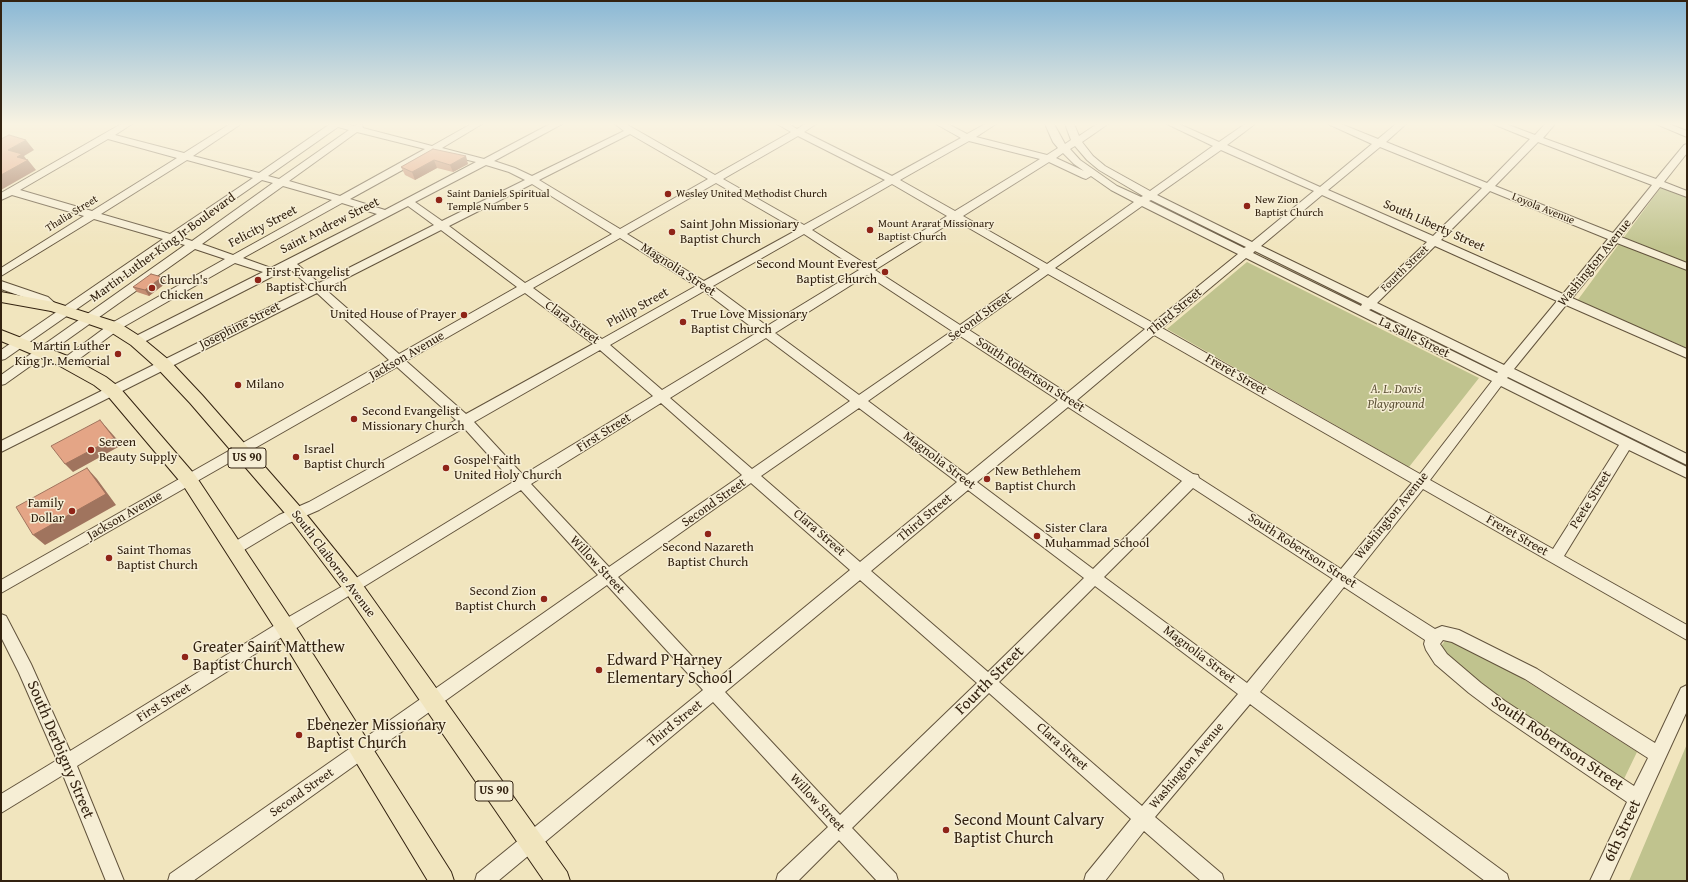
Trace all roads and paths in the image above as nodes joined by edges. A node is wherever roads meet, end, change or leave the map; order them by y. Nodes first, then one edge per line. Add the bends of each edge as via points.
1 (56, 165) edge
2 (172, 165) edge
3 (216, 165) edge
4 (277, 165) edge
5 (304, 165) edge
6 (405, 165) edge
7 (480, 165) edge
8 (496, 165) edge
9 (561, 165) edge
10 (692, 165) edge
11 (741, 165) edge
12 (862, 165) edge
13 (919, 165) edge
14 (1037, 165) edge
15 (1063, 165) edge
16 (1081, 165) edge
17 (1099, 165) edge
18 (1193, 165) edge
19 (1263, 165) edge
20 (1352, 165) edge
21 (1434, 165) edge
22 (1510, 165) edge
23 (1608, 165) edge
24 (1673, 165) edge
25 (260, 177) junction
26 (717, 179) junction
27 (532, 180) junction
28 (892, 180) junction
29 (1102, 180) junction
30 (280, 182) junction
31 (1659, 184) junction
32 (1488, 187) junction
33 (11, 191) junction
34 (1320, 191) junction
35 (1687, 194) edge
36 (1, 197) edge
37 (1146, 199) junction
38 (342, 200) junction
39 (409, 202) junction
40 (386, 213) junction
41 (94, 215) junction
42 (955, 216) junction
43 (441, 226) junction
44 (805, 230) junction
45 (621, 234) junction
46 (172, 238) junction
47 (1615, 238) junction
48 (1434, 241) junction
49 (192, 244) junction
50 (1250, 250) junction
51 (235, 258) junction
52 (290, 263) junction
53 (1687, 267) edge
54 (1047, 268) junction
55 (867, 270) junction
56 (272, 272) junction
57 (1, 273) edge
58 (1, 285) edge
59 (318, 287) junction
60 (706, 287) junction
61 (525, 288) junction
62 (1, 297) edge
63 (1565, 300) junction
64 (1365, 308) junction
65 (59, 309) junction
66 (88, 319) junction
67 (114, 327) junction
68 (1155, 329) junction
69 (961, 330) junction
70 (767, 332) junction
71 (1, 335) edge
72 (136, 341) junction
73 (21, 342) junction
74 (601, 344) junction
75 (43, 351) junction
76 (1687, 354) edge
77 (1, 356) edge
78 (399, 360) junction
79 (66, 362) junction
80 (164, 365) junction
81 (1502, 375) junction
82 (1, 380) edge
83 (113, 391) junction
84 (662, 397) junction
85 (1069, 400) junction
86 (860, 402) junction
87 (465, 421) junction
88 (1627, 443) junction
89 (1, 447) edge
90 (241, 450) junction
91 (1687, 460) edge
92 (1687, 472) edge
93 (753, 476) junction
94 (1192, 479) junction
95 (189, 480) junction
96 (1421, 482) junction
97 (522, 483) junction
98 (968, 483) junction
99 (296, 514) junction
100 (234, 549) junction
101 (1555, 558) junction
102 (862, 571) junction
103 (607, 577) junction
104 (1094, 577) junction
105 (1343, 578) junction
106 (1, 587) edge
107 (353, 587) junction
108 (1, 621) edge
109 (285, 628) junction
110 (1687, 633) edge
111 (1434, 637) junction
112 (989, 682) junction
113 (714, 692) junction
114 (1249, 693) junction
115 (1687, 693) edge
116 (432, 701) junction
117 (361, 751) junction
118 (1658, 755) junction
119 (67, 763) junction
120 (1638, 799) junction
121 (1, 804) edge
122 (1143, 818) junction
123 (840, 828) junction
124 (530, 842) junction
125 (115, 881) edge
126 (178, 881) edge
127 (442, 881) edge
128 (484, 881) edge
129 (558, 881) edge
130 (786, 881) edge
131 (889, 881) edge
132 (1092, 881) edge
133 (1215, 881) edge
134 (1500, 881) edge
135 (1599, 881) edge

1 - 33 street
2 - 41 street, Thalia Street
3 - 25 street
4 - 25 street, Martin Luther King Jr Boulevard
5 - 30 street, Martin Luther King Jr Boulevard
6 - 38 street, Felicity Street
7 - 39 street, Saint Andrew Street
8 - 27 street, Magnolia Street
9 - 27 street, Josephine Street
10 - 26 street, South Robertson Street
11 - 26 street, Jackson Avenue
12 - 28 street, Freret Street
13 - 28 street, Philip Street
14 - 42 street, First Street
15 - 29 street via 1083,175
16 - 29 street
17 - 37 street
18 - 37 street, Second Street
19 - 34 street, South Liberty Street
20 - 34 street, Third Street
21 - 32 street, Loyola Avenue
22 - 32 street, Fourth Street
23 - 31 street
24 - 31 street, Washington Avenue
25 - 30 street
25 - 46 street, Martin Luther King Jr Boulevard
26 - 44 street, South Robertson Street
26 - 45 street, Jackson Avenue
27 - 43 street, Josephine Street
27 - 45 street, Magnolia Street
28 - 42 street, Freret Street
28 - 44 street, Philip Street
29 - 37 street
30 - 38 street
30 - 49 street, Martin Luther King Jr Boulevard
31 - 35 street
31 - 47 street, Washington Avenue
32 - 47 street, Loyola Avenue
32 - 48 street, Fourth Street
33 - 36 street
33 - 41 street
34 - 48 street, South Liberty Street
34 - 50 street, Third Street
37 - 50 street, La Salle Street
37 - 54 street, Second Street
38 - 40 street
38 - 51 street, Felicity Street
39 - 40 street, Saint Andrew Street
39 - 43 street, Clara Street
40 - 52 street, Saint Andrew Street
41 - 46 street
41 - 57 street, Thalia Street
42 - 54 street, Freret Street
42 - 55 street, First Street
43 - 59 street, Josephine Street
43 - 61 street, Clara Street
44 - 55 street, South Robertson Street
44 - 60 street, Philip Street
45 - 60 street, Magnolia Street
45 - 61 street, Jackson Avenue
46 - 49 street
46 - 65 street, Martin Luther King Jr Boulevard
47 - 53 street, Loyola Avenue
47 - 63 street, Washington Avenue
48 - 63 street, South Liberty Street
48 - 64 street, Fourth Street
49 - 51 street
49 - 66 street, Martin Luther King Jr Boulevard
50 - 64 street, La Salle Street
50 - 68 street, Third Street
51 - 56 street
51 - 67 street, Felicity Street
52 - 56 street, Saint Andrew Street
52 - 59 street, Willow Street
54 - 68 street, Freret Street
54 - 69 street, Second Street
55 - 69 street, South Robertson Street
55 - 70 street, First Street
56 - 72 street, Saint Andrew Street
58 - 65 street, South Claiborne Avenue via 44,300
59 - 78 street, Willow Street
59 - 80 street, Josephine Street
60 - 70 street, Magnolia Street
60 - 74 street, Philip Street
61 - 74 street, Clara Street
61 - 78 street, Jackson Avenue
62 - 65 main road, South Claiborne Avenue / US 90
63 - 76 street, South Liberty Street
63 - 81 street, Washington Avenue
64 - 81 street, La Salle Street
65 - 66 main road, South Claiborne Avenue / US 90
65 - 73 street, Martin Luther King Jr Boulevard
66 - 67 main road, South Claiborne Avenue / US 90
66 - 75 street, Martin Luther King Jr Boulevard
67 - 72 main road, South Claiborne Avenue / US 90
67 - 79 street, Felicity Street
68 - 85 street, Third Street
68 - 96 street, Freret Street
69 - 85 street, South Robertson Street
69 - 86 street, Second Street
70 - 84 street, First Street
70 - 86 street, Magnolia Street
71 - 73 main road
72 - 80 main road, South Claiborne Avenue / US 90
73 - 75 main road
73 - 77 street, Martin Luther King Jr Boulevard
74 - 84 street, Clara Street
74 - 87 street, Philip Street
75 - 79 main road
75 - 82 street, Martin Luther King Jr Boulevard
78 - 87 street, Willow Street
78 - 90 street, Jackson Avenue
79 - 83 main road via 100,380
80 - 83 street, Josephine Street
80 - 90 main road, South Claiborne Avenue / US 90
81 - 88 street, La Salle Street
81 - 91 street, La Salle Street
81 - 96 street, Washington Avenue
83 - 89 street, Josephine Street
83 - 95 main road
84 - 93 street, Clara Street
84 - 97 street, First Street
85 - 94 street, South Robertson Street
85 - 98 street, Third Street
86 - 93 street, Second Street
86 - 98 street, Magnolia Street
87 - 97 street, Willow Street
87 - 99 street, Philip Street
88 - 92 street, La Salle Street
88 - 101 street, Peete Street
90 - 95 street, Jackson Avenue
90 - 99 main road, South Claiborne Avenue / US 90
93 - 102 street, Clara Street
93 - 103 street, Second Street
94 - 104 street, Fourth Street
94 - 105 street, South Robertson Street
95 - 100 main road
95 - 106 street, Jackson Avenue
96 - 101 street, Freret Street
96 - 105 street, Washington Avenue
97 - 103 street, Willow Street
97 - 107 street, First Street
98 - 102 street, Third Street
98 - 104 street, Magnolia Street
99 - 100 street, Philip Street
99 - 107 main road, South Claiborne Avenue / US 90
100 - 109 main road
101 - 110 street, Freret Street
102 - 112 street, Clara Street
102 - 113 street, Third Street
103 - 113 street, Willow Street
103 - 116 street, Second Street
104 - 112 street, Fourth Street
104 - 114 street, Magnolia Street
105 - 111 street, South Robertson Street
105 - 114 street, Washington Avenue
107 - 109 street, First Street
107 - 116 main road, South Claiborne Avenue / US 90
108 - 119 street, South Derbigny Street
109 - 117 main road
109 - 119 street, First Street
111 - 118 street via 1442,633 1454,635 1504,659
111 - 120 street, South Robertson Street via 1432,644 1441,659 1475,688
112 - 122 street, Clara Street
112 - 123 street, Fourth Street
113 - 123 street, Willow Street
113 - 124 street, Third Street
114 - 122 street, Washington Avenue
114 - 134 street, Magnolia Street
115 - 118 street, 6th Street
116 - 117 street, Second Street
116 - 124 main road, South Claiborne Avenue / US 90
117 - 126 street, Second Street
117 - 127 main road
118 - 120 street, 6th Street
119 - 121 street, First Street
119 - 125 street, South Derbigny Street
120 - 135 street, 6th Street
122 - 132 street, Washington Avenue
122 - 133 street, Clara Street
123 - 130 street, Fourth Street
123 - 131 street, Willow Street
124 - 128 street, Third Street
124 - 129 main road, South Claiborne Avenue / US 90

